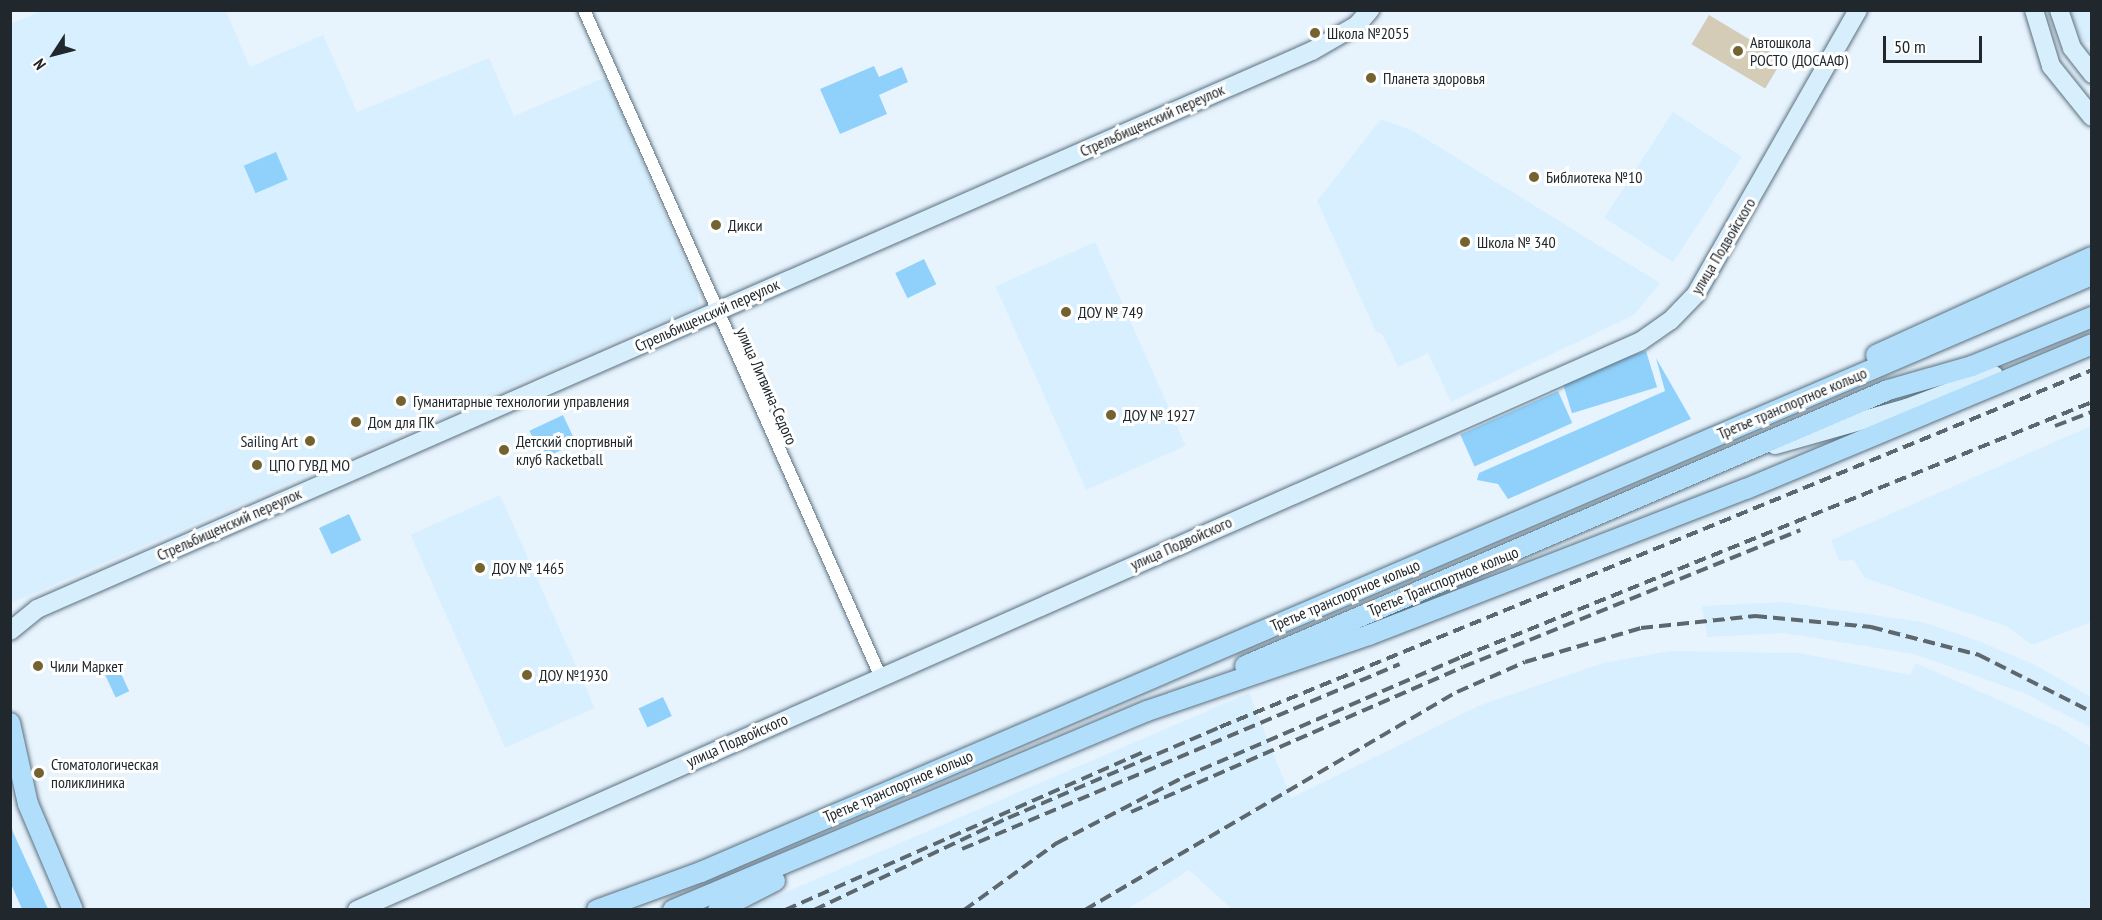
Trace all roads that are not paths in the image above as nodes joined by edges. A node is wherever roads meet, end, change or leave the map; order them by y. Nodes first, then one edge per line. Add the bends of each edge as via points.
1 (584, 10) edge
2 (1370, 10) edge
3 (1858, 10) edge
4 (2034, 10) edge
5 (2059, 10) edge
6 (2091, 74) edge
7 (2091, 117) edge
8 (2091, 257) edge
9 (2091, 275) edge
10 (2091, 308) edge
11 (716, 311) junction
12 (2091, 318) edge
13 (2091, 337) edge
14 (2091, 344) edge
15 (2091, 349) edge
16 (2040, 366) junction
17 (1888, 390) junction
18 (1794, 403) junction
19 (1741, 454) junction
20 (10, 631) edge
21 (880, 675) junction
22 (1147, 711) junction
23 (10, 723) edge
24 (10, 786) edge
25 (899, 817) junction
26 (61, 909) edge
27 (73, 909) edge
28 (357, 909) edge
29 (597, 909) edge
30 (674, 909) edge
31 (718, 909) edge

1 - 11 street, улица Литвина-Седого
2 - 11 street, Стрельбищенский переулок via 1357,25 1312,51
3 - 21 street, улица Подвойского via 1696,294 1670,321 1641,341
4 - 7 street via 2051,66
5 - 6 street via 2072,48
8 - 18 main road via 1925,329
9 - 18 main road, Третье транспортное кольцо
10 - 17 street
11 - 20 street, Стрельбищенский переулок via 37,609
11 - 21 street, улица Литвина-Седого
12 - 17 main road, Третье Транспортное кольцо via 1972,366
13 - 19 street via 1907,408
14 - 16 main road, Третье транспортное кольцо
15 - 16 street
16 - 22 main road, Третье транспортное кольцо via 1746,489 1369,635
17 - 19 main road, Третье Транспортное кольцо
18 - 29 main road, Третье транспортное кольцо via 701,872
19 - 22 main road, Третье Транспортное кольцо
21 - 28 street, улица Подвойского
22 - 25 main road, Третье транспортное кольцо
23 - 27 main road via 28,804
24 - 26 main road
25 - 30 main road, Третье транспортное кольцо
25 - 31 main road

